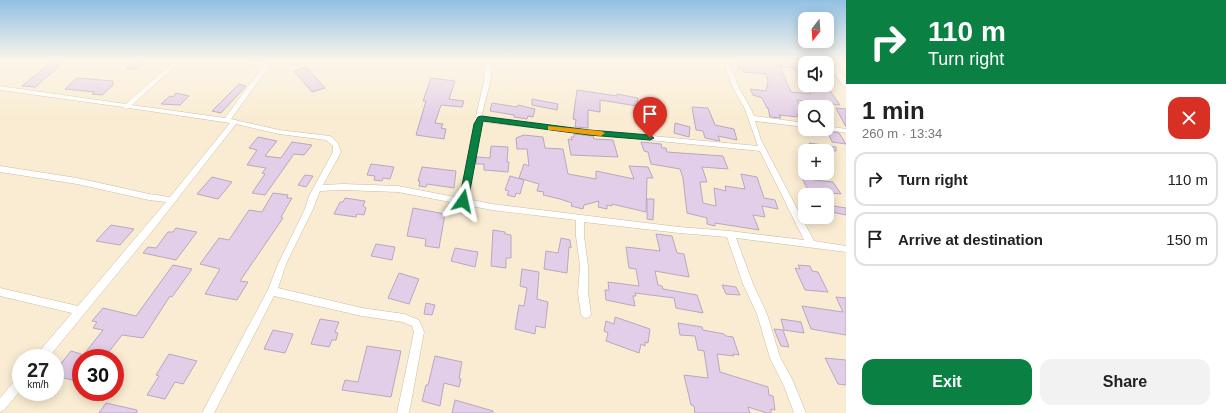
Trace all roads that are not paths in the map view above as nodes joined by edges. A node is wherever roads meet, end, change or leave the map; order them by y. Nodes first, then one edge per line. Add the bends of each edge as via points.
1 (156, 80) edge
2 (256, 80) edge
3 (487, 80) edge
4 (734, 80) edge
5 (0, 88) edge
6 (126, 106) junction
7 (750, 118) junction
8 (481, 119) junction
9 (230, 121) junction
10 (798, 124) edge
11 (834, 129) edge
12 (846, 131) edge
13 (763, 150) junction
14 (0, 169) edge
15 (318, 188) junction
16 (172, 200) junction
17 (463, 201) junction
18 (580, 218) junction
19 (730, 234) junction
20 (811, 244) junction
21 (846, 249) edge
22 (272, 291) junction
23 (0, 292) edge
24 (80, 310) junction
25 (586, 314) dead end
26 (48, 349) edge
27 (12, 392) edge
28 (0, 406) edge
29 (208, 413) edge
30 (403, 413) edge
31 (800, 413) edge

1 - 6 street
2 - 9 street via 241,99
3 - 8 street via 481,102
4 - 7 street
5 - 6 street
6 - 9 street
7 - 10 street
7 - 13 street
8 - 13 street
8 - 17 street
9 - 15 street via 279,132 328,138 336,145 336,152
9 - 16 street via 213,150
11 - 12 street
13 - 20 street
14 - 16 street
15 - 17 street via 398,190
15 - 22 street
16 - 24 street
17 - 18 street
18 - 19 street
18 - 25 street
19 - 20 street
19 - 31 street via 762,314 775,358
20 - 21 street
22 - 29 street
22 - 30 street via 362,312 404,318 416,323 419,332
23 - 24 street
24 - 26 street
27 - 28 street

